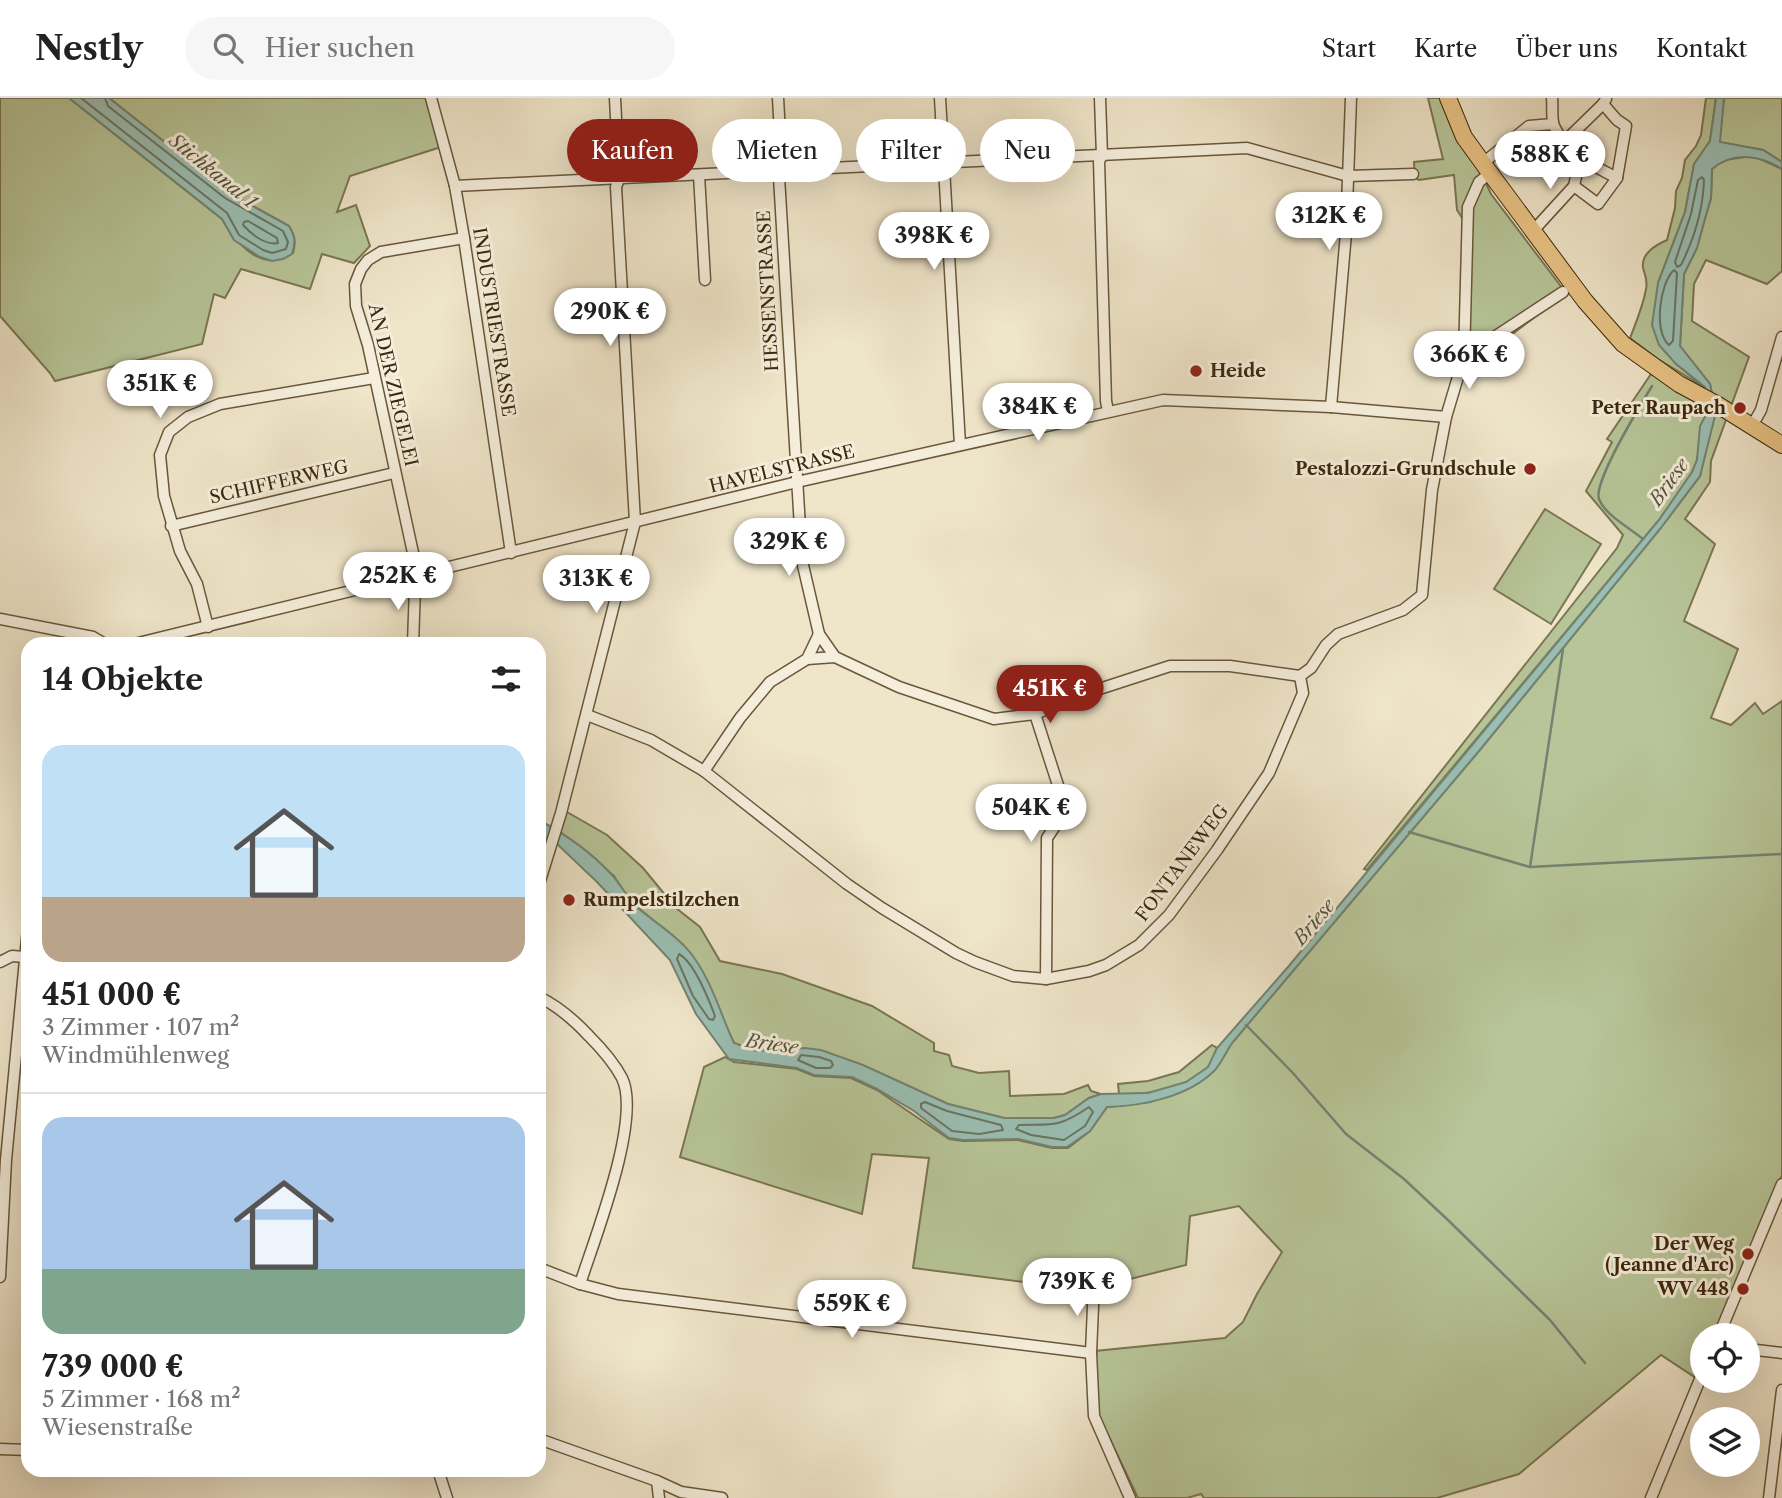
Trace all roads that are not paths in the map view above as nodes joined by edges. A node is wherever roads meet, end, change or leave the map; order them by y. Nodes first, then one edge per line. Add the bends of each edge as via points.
1 (431, 98) edge
2 (615, 98) edge
3 (778, 98) edge
4 (940, 98) edge
5 (1100, 98) edge
6 (1351, 98) edge
7 (1448, 98) edge
8 (1552, 98) edge
9 (1605, 101) edge
10 (616, 119) edge
11 (779, 119) edge
12 (941, 119) edge
13 (1553, 124) junction
14 (1564, 142) junction
15 (1102, 156) junction
16 (1580, 158) junction
17 (966, 161) edge
18 (1487, 168) junction
19 (712, 174) edge
20 (1413, 174) dead end
21 (699, 175) joint
22 (1348, 176) junction
23 (1617, 178) junction
24 (567, 181) edge
25 (618, 182) edge
26 (779, 182) edge
27 (944, 182) edge
28 (455, 186) junction
29 (1574, 186) junction
30 (1532, 232) junction
31 (464, 238) junction
32 (705, 280) dead end
33 (1563, 292) dead end
34 (1782, 337) edge
35 (1464, 357) junction
36 (374, 378) junction
37 (1331, 407) junction
38 (1108, 411) junction
39 (1446, 417) junction
40 (1752, 426) junction
41 (960, 445) junction
42 (1782, 445) edge
43 (394, 473) junction
44 (797, 482) junction
45 (635, 522) junction
46 (171, 526) junction
47 (511, 553) junction
48 (415, 577) junction
49 (0, 619) edge
50 (208, 627) junction
51 (819, 634) junction
52 (93, 637) edge
53 (164, 637) edge
54 (413, 637) edge
55 (835, 657) junction
56 (807, 659) junction
57 (1300, 676) junction
58 (1035, 714) junction
59 (587, 715) junction
60 (704, 771) junction
61 (546, 862) edge
62 (21, 957) edge
63 (0, 962) edge
64 (1046, 979) junction
65 (21, 1000) edge
66 (546, 1002) edge
67 (1782, 1184) edge
68 (546, 1271) edge
69 (0, 1277) edge
70 (1094, 1283) dead end
71 (580, 1284) junction
72 (1724, 1323) edge
73 (1760, 1350) edge
74 (1091, 1353) junction
75 (1782, 1353) edge
76 (1782, 1390) edge
77 (1694, 1393) edge
78 (546, 1441) edge
79 (0, 1449) edge
80 (21, 1450) edge
81 (440, 1477) edge
82 (657, 1481) junction
83 (447, 1498) edge
84 (659, 1498) edge
85 (722, 1498) edge
86 (1130, 1498) edge
87 (1651, 1498) edge
88 (1769, 1498) edge

1 - 28 street, INDUSTRIESTRASSE
2 - 10 street
3 - 11 street, HESSENSTRASSE
4 - 12 street
5 - 15 street
6 - 22 street
7 - 18 main road via 1459,126
8 - 13 street
9 - 14 street
9 - 23 street via 1626,126
13 - 14 street
13 - 18 street via 1529,126
14 - 16 street
15 - 17 street
15 - 22 street via 1247,148
15 - 38 street
16 - 23 street
16 - 29 street
18 - 30 main road
18 - 35 street via 1468,207
19 - 21 street
20 - 22 street
21 - 32 street
22 - 37 street
23 - 29 street via 1598,204
24 - 28 street
25 - 45 street
26 - 44 street, HESSENSTRASSE
27 - 41 street
28 - 31 street, INDUSTRIESTRASSE
29 - 30 street
30 - 40 main road via 1623,344 1679,384
31 - 36 street, AN DER ZIEGELEI via 381,252 361,269 355,295
31 - 47 street, INDUSTRIESTRASSE
33 - 35 street
34 - 40 street
35 - 39 street
36 - 43 street, AN DER ZIEGELEI
36 - 46 street via 220,404 177,425 169,432 160,456
37 - 38 street, HAVELSTRASSE via 1163,400
37 - 39 street, HAVELSTRASSE
38 - 41 street, HAVELSTRASSE
39 - 57 street via 1432,490 1422,595 1403,610 1338,634
40 - 42 main road
41 - 44 street, HAVELSTRASSE
43 - 46 street, SCHIFFERWEG
43 - 48 street, AN DER ZIEGELEI
44 - 45 street, HAVELSTRASSE
44 - 51 street, HESSENSTRASSE via 802,561
45 - 47 street, HAVELSTRASSE
45 - 59 street
46 - 50 street via 197,584
47 - 48 street, HAVELSTRASSE
48 - 50 street, HAVELSTRASSE
48 - 54 street, AN DER ZIEGELEI
49 - 52 street
50 - 53 street, HAVELSTRASSE
51 - 55 street
51 - 56 street
55 - 56 street
55 - 58 street via 899,687 994,719
56 - 60 street via 770,682
57 - 58 street via 1230,666 1170,666
57 - 64 street, FONTANEWEG via 1303,693 1269,773 1169,915 1139,945 1106,965
58 - 64 street via 1066,810 1047,838
59 - 60 street, FONTANEWEG via 651,740
59 - 61 street
60 - 64 street, FONTANEWEG via 892,914 975,962 1013,976
62 - 63 street
65 - 69 street
66 - 71 street via 575,1021 601,1048 623,1080 627,1113 624,1147
67 - 72 street
68 - 71 street
70 - 74 street
71 - 74 street via 618,1294
73 - 75 street
74 - 86 street via 1094,1416
76 - 88 street
77 - 87 street
78 - 82 street
79 - 80 street
81 - 83 street
82 - 84 street
82 - 85 street via 681,1492

